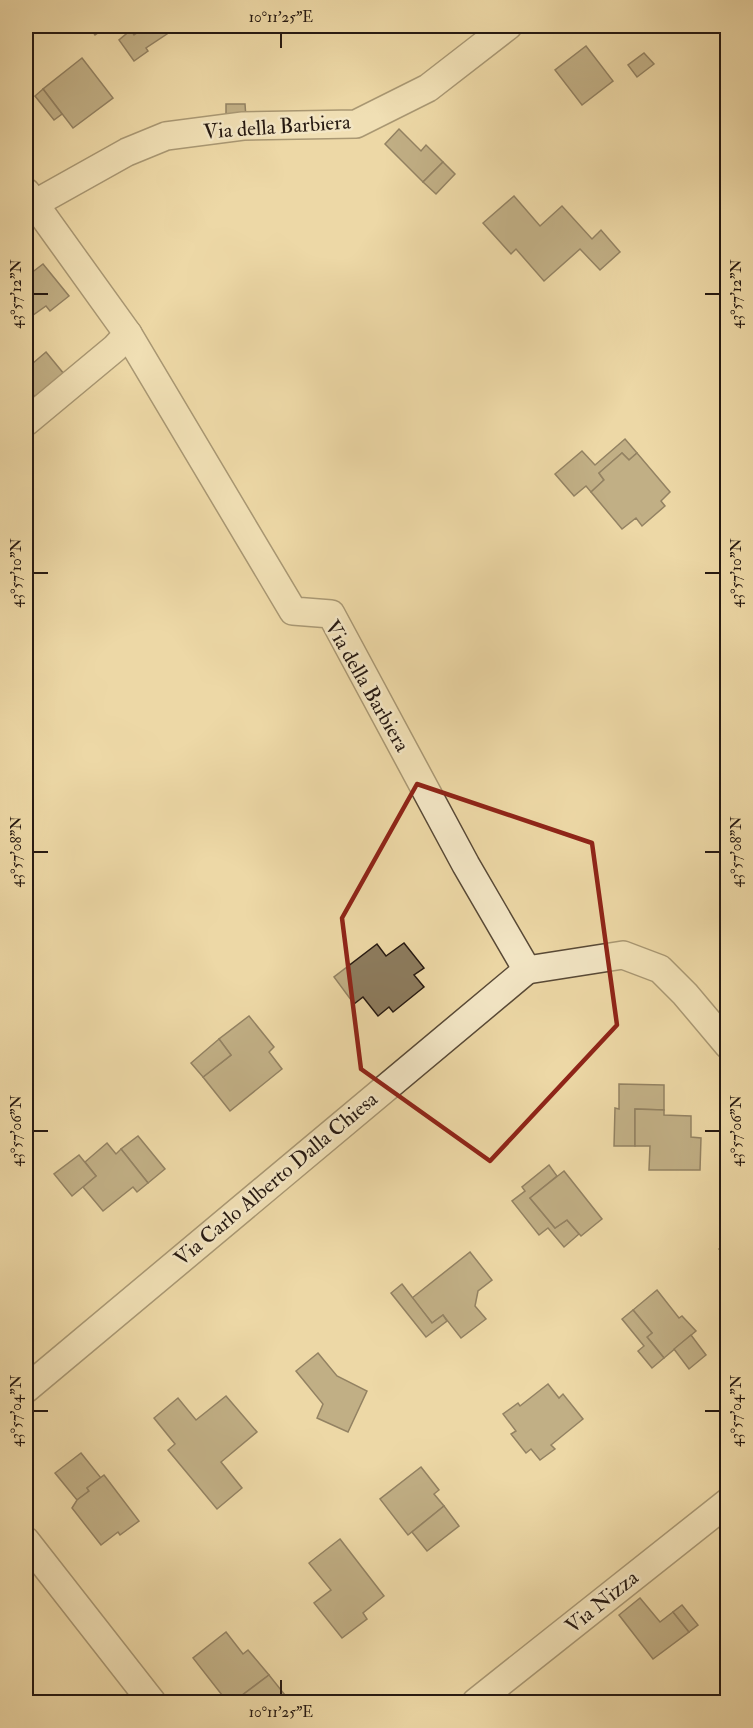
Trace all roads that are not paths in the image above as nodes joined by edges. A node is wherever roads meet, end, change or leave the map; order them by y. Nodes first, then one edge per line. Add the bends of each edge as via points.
1 (508, 26) edge
2 (30, 198) edge
3 (128, 334) junction
4 (26, 422) edge
5 (527, 970) junction
6 (728, 1045) edge
7 (26, 1389) edge
8 (728, 1502) edge
9 (26, 1541) edge
10 (152, 1702) edge
11 (476, 1702) edge

1 - 2 street, Via della Barbiera via 428,88 356,124 243,126 166,136
2 - 3 street, Via della Barbiera
3 - 4 street
3 - 5 street, Via della Barbiera via 292,611 331,614
5 - 6 street via 623,955 660,969
5 - 7 street, Via Carlo Alberto Dalla Chiesa
8 - 11 street, Via Nizza
9 - 10 street

